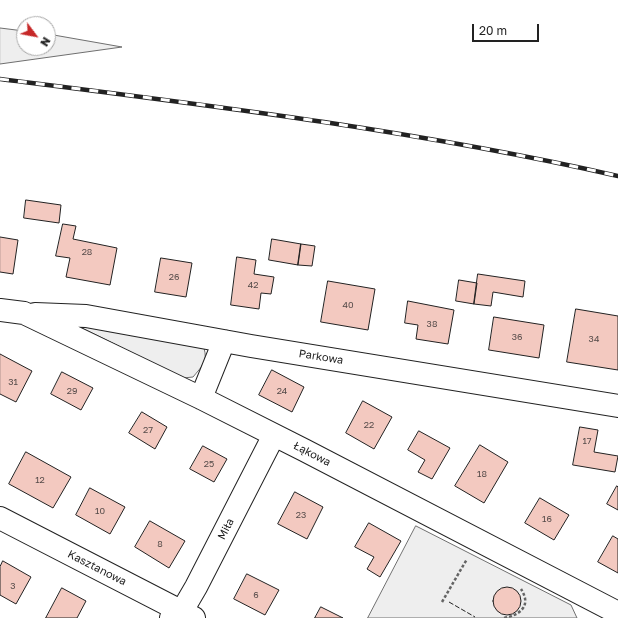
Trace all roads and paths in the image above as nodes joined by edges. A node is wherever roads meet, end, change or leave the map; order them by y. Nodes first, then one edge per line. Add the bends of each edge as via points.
1 (0, 310) edge
2 (24, 313) junction
3 (224, 341) junction
4 (201, 398) junction
5 (618, 406) edge
6 (274, 435) junction
7 (0, 518) edge
8 (468, 557) dead end
9 (520, 588) dead end
10 (442, 602) dead end
11 (618, 613) edge
12 (182, 616) edge
13 (504, 618) edge

1 - 2 street, Łąkowa
2 - 3 street, Parkowa via 86,316
2 - 4 street, Łąkowa
3 - 4 street
3 - 5 street, Parkowa
4 - 6 street, Łąkowa
6 - 11 street, Łąkowa
6 - 12 street, Miła
7 - 12 street, Kasztanowa
8 - 10 path
9 - 13 path via 524,596 522,610 518,614

